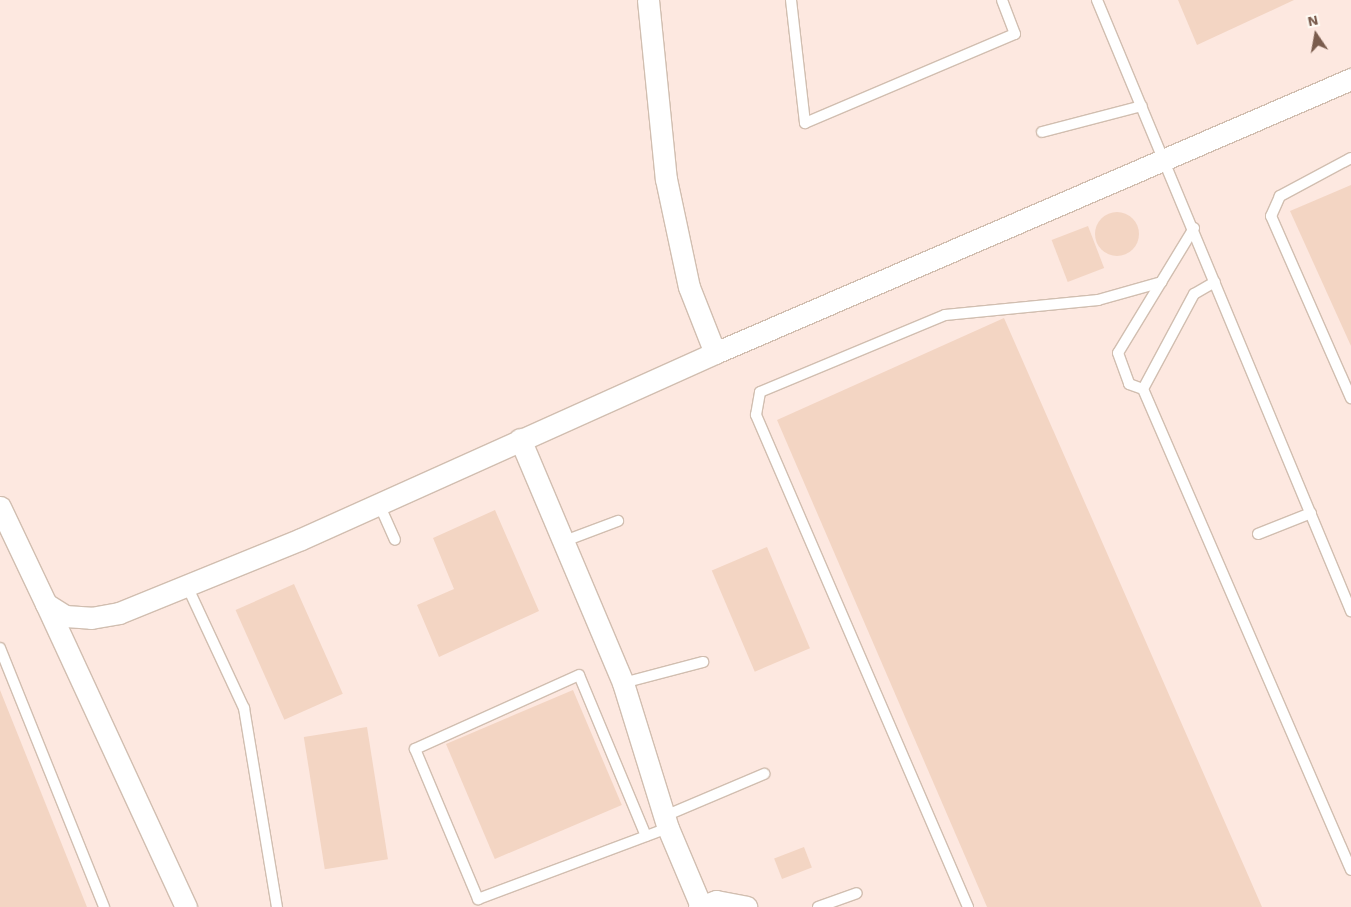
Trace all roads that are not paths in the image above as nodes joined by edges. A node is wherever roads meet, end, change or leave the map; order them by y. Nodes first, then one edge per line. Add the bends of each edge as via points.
1 (648, 0) edge
2 (791, 0) edge
3 (1002, 0) edge
4 (1097, 0) edge
5 (1351, 79) edge
6 (1142, 106) junction
7 (1042, 132) dead end
8 (1351, 158) edge
9 (1167, 159) junction
10 (1194, 228) junction
11 (1162, 282) junction
12 (1215, 282) junction
13 (715, 353) junction
14 (1143, 389) junction
15 (1351, 398) edge
16 (520, 439) junction
17 (379, 504) junction
18 (0, 507) edge
19 (1311, 514) junction
20 (618, 522) dead end
21 (1258, 534) dead end
22 (396, 540) dead end
23 (562, 542) junction
24 (187, 586) junction
25 (46, 604) junction
26 (1351, 611) edge
27 (0, 648) edge
28 (703, 662) dead end
29 (622, 683) junction
30 (764, 774) dead end
31 (666, 822) junction
32 (646, 836) junction
33 (1351, 870) edge
34 (857, 893) dead end
35 (700, 906) edge
36 (104, 907) edge
37 (186, 907) edge
38 (277, 907) edge
39 (746, 907) edge
40 (818, 907) edge
41 (968, 907) edge

1 - 13 street via 666,179 689,288
2 - 3 lane via 805,123 1015,34
4 - 6 lane
5 - 9 street
6 - 7 lane
6 - 9 lane
8 - 15 lane via 1280,196 1271,216
9 - 10 lane
9 - 13 street
10 - 11 lane
10 - 12 lane
11 - 14 lane via 1118,352 1129,384
11 - 41 lane via 1098,300 945,314 760,392 756,415
12 - 14 lane via 1194,294
12 - 19 lane
13 - 16 street
14 - 33 lane
16 - 17 street
16 - 23 street
17 - 22 lane
17 - 24 street
18 - 25 street
19 - 21 lane
19 - 26 lane
20 - 23 lane
23 - 29 street
24 - 25 street via 119,613 91,618 65,616
24 - 38 lane via 244,708
25 - 37 street
27 - 36 lane
28 - 29 lane
29 - 31 street
30 - 31 lane
31 - 32 lane
31 - 35 street
32 - 32 lane via 579,675 415,749 478,899
34 - 40 lane
35 - 39 street via 732,901

